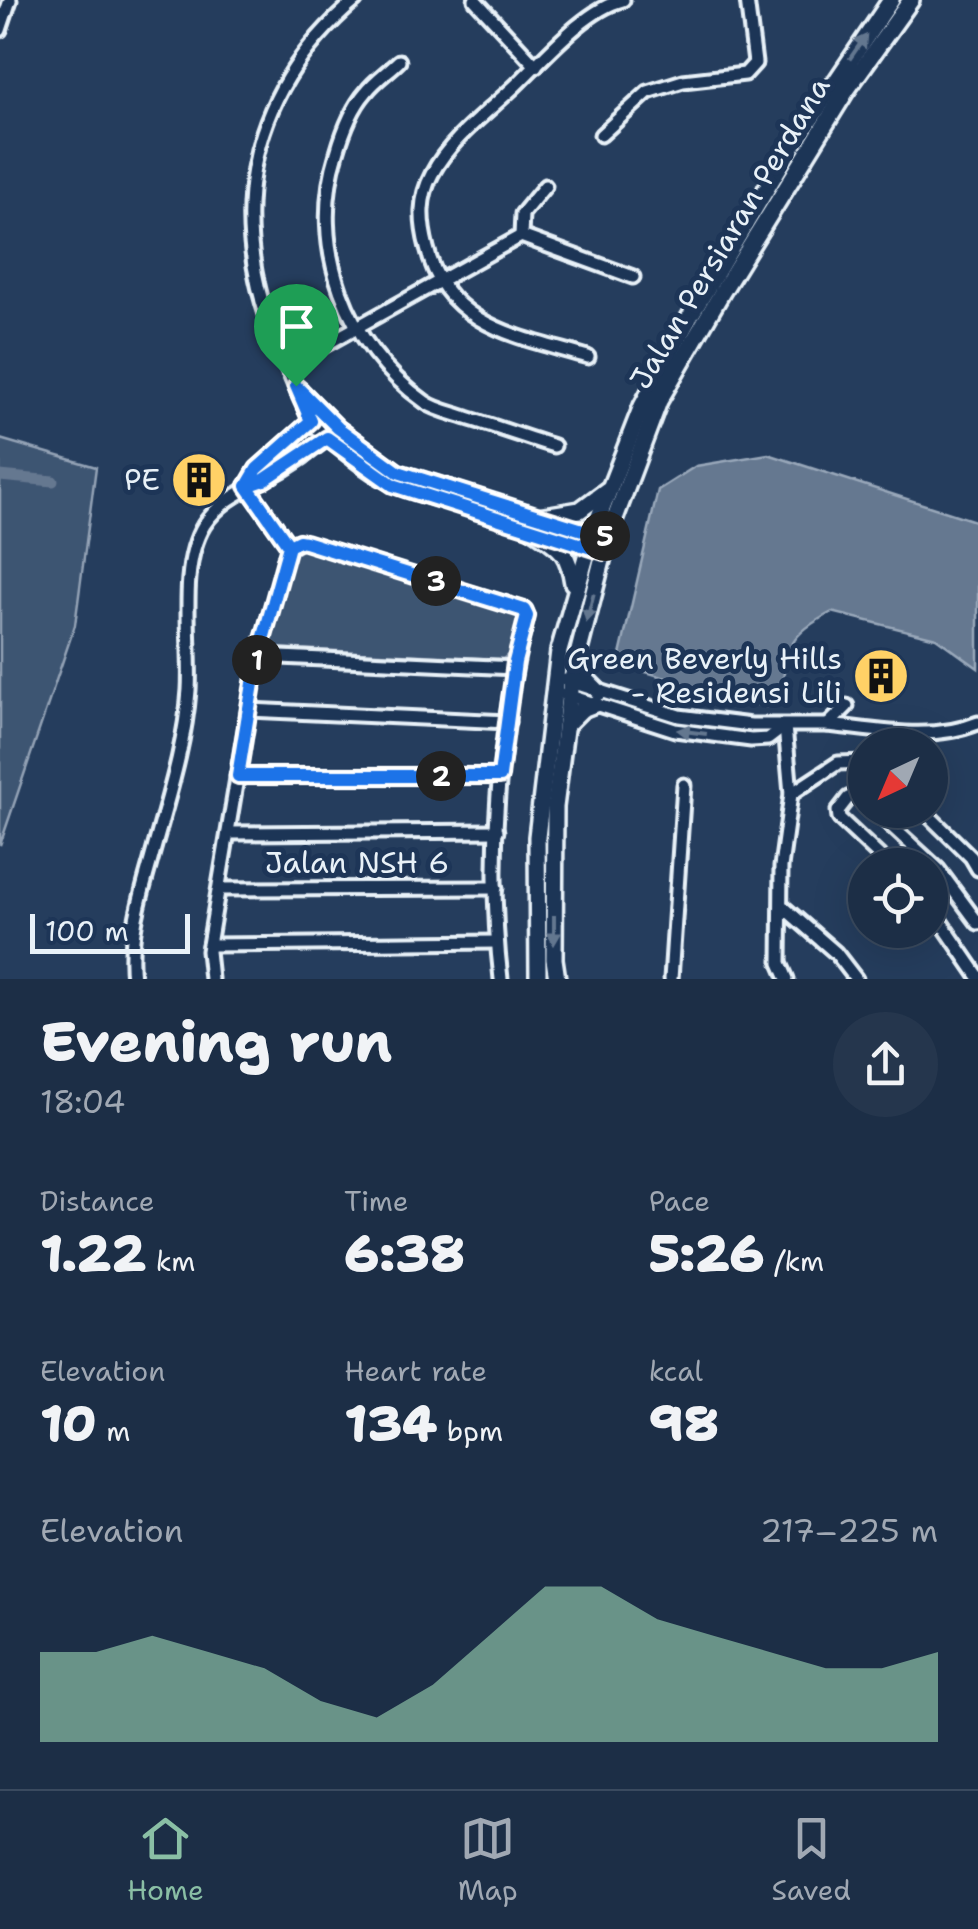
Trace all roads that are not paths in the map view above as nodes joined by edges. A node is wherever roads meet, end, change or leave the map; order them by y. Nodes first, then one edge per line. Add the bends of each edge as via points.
1 (8, 0) edge
2 (356, 0) edge
3 (475, 0) edge
4 (623, 0) edge
5 (748, 0) edge
6 (891, 0) edge
7 (911, 0) edge
8 (605, 2) edge
9 (1, 25) edge
10 (400, 60) dead end
11 (536, 66) junction
12 (601, 135) dead end
13 (545, 186) dead end
14 (521, 236) junction
15 (633, 277) dead end
16 (439, 280) junction
17 (354, 326) junction
18 (588, 357) dead end
19 (287, 366) junction
20 (296, 386) junction
21 (322, 412) junction
22 (311, 421) junction
23 (338, 428) junction
24 (327, 438) junction
25 (554, 446) dead end
26 (612, 485) junction
27 (247, 486) junction
28 (536, 523) junction
29 (598, 542) junction
30 (289, 546) junction
31 (575, 592) junction
32 (259, 656) junction
33 (578, 657) junction
34 (515, 668) junction
35 (563, 687) junction
36 (597, 698) junction
37 (847, 706) dead end
38 (249, 710) junction
39 (508, 722) junction
40 (978, 724) edge
41 (565, 725) junction
42 (828, 725) junction
43 (785, 726) junction
44 (848, 763) edge
45 (238, 776) junction
46 (500, 776) junction
47 (684, 785) dead end
48 (791, 794) junction
49 (848, 798) edge
50 (848, 826) edge
51 (850, 828) edge
52 (894, 828) edge
53 (941, 828) edge
54 (497, 832) junction
55 (228, 833) junction
56 (871, 848) edge
57 (978, 869) edge
58 (496, 888) junction
59 (218, 889) junction
60 (782, 906) junction
61 (978, 923) edge
62 (948, 932) edge
63 (496, 942) junction
64 (209, 945) junction
65 (978, 976) edge
66 (133, 979) edge
67 (211, 979) edge
68 (501, 979) edge
69 (538, 979) edge
70 (557, 979) edge
71 (671, 979) edge
72 (787, 979) edge
73 (856, 979) edge

1 - 9 street
2 - 19 street via 285,79 255,160 255,281
3 - 11 street
4 - 8 street
5 - 12 street via 752,70 648,92
26 -> 6 main road, Jalan Persiaran Perdana via 642,406 688,320 799,135
7 - 29 main road, Jalan Persiaran Perdana via 846,92 659,401
8 - 11 street
10 - 17 street via 366,92 345,126 329,189 327,240
11 - 16 street via 433,172 422,201 422,227
13 - 14 street via 522,214
14 - 15 street
14 - 16 street
16 - 17 street
16 - 18 street via 471,316
17 - 19 street
17 - 25 street via 397,380 429,405
19 - 20 street
20 - 21 street
20 - 22 street
21 - 22 street
21 - 23 street
22 - 24 street
22 - 27 street
23 - 24 street
23 - 28 street via 398,472
24 - 27 street
24 - 28 street via 393,485
26 - 28 main road via 580,510
26 - 29 main road, Jalan Persiaran Perdana
27 - 30 street
27 - 66 street via 206,523 196,542 183,736 135,923
28 - 29 street
28 - 31 main road via 571,564
29 - 31 main road, Jalan Persiaran Perdana
29 -> 33 main road, Jalan Persiaran Perdana
30 - 32 street
30 - 34 street via 305,542 524,610
31 - 35 main road, Jalan Persiaran Perdana via 559,652
32 - 34 street
32 - 38 street
33 - 35 main road, Jalan Persiaran Perdana
33 - 36 main road
34 - 39 street
35 - 36 street
35 - 41 main road, Jalan Persiaran Perdana
35 - 69 main road, Jalan Persiaran Perdana via 536,838
36 - 41 main road
36 - 43 street via 676,730 751,740 768,739
37 - 42 street
38 - 39 street
38 - 45 street
39 - 46 street
40 - 42 street via 957,732
41 -> 70 main road, Jalan Persiaran Perdana via 555,807
42 - 43 street
43 - 48 street
44 - 48 street
45 - 46 street
45 - 55 street
46 - 54 street
47 - 71 street
48 - 60 street
49 - 50 street via 838,811
51 - 56 street
52 - 61 street via 938,869
53 - 57 street
54 - 55 street
54 - 58 street
55 - 59 street
58 - 59 street, Jalan NSH 6
58 - 63 street
59 - 64 street
60 - 72 street via 780,963
60 - 73 street
62 - 65 street
63 - 64 street
63 - 68 street
64 - 67 street

